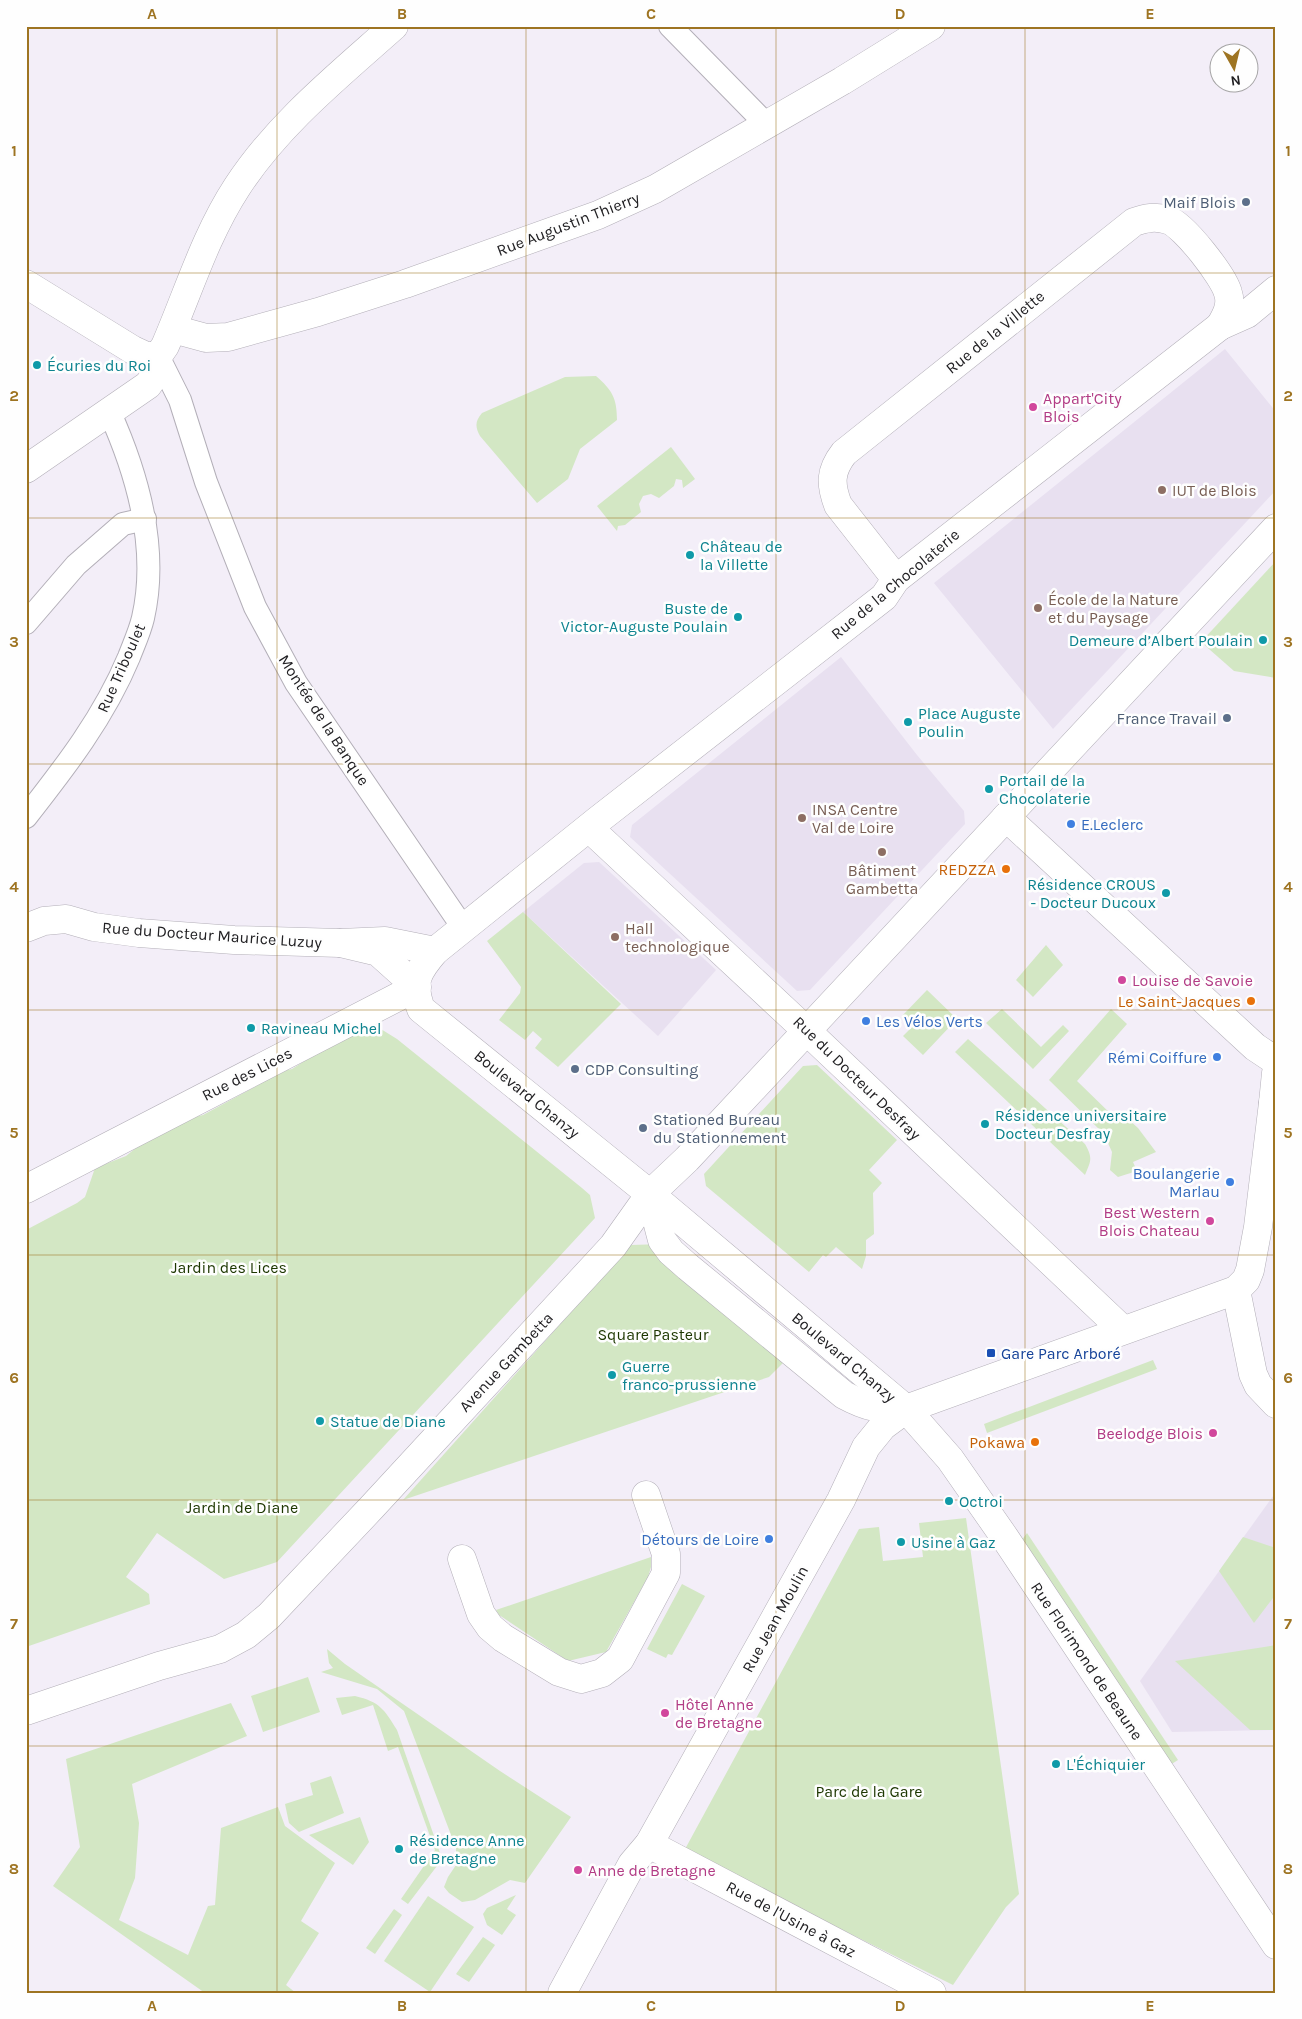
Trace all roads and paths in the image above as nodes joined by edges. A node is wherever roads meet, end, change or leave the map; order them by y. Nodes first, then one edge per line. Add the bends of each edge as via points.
1 (394, 26) edge
2 (670, 26) edge
3 (931, 26) edge
4 (767, 125) junction
5 (26, 284) edge
6 (1276, 290) edge
7 (1220, 326) junction
8 (173, 329) junction
9 (158, 356) junction
10 (109, 411) junction
11 (26, 469) edge
12 (145, 519) junction
13 (1276, 528) edge
14 (896, 580) junction
15 (26, 623) edge
16 (26, 817) edge
17 (1006, 817) junction
18 (589, 828) junction
19 (26, 928) edge
20 (464, 929) junction
21 (340, 943) junction
22 (435, 951) junction
23 (416, 987) junction
24 (807, 1031) junction
25 (1276, 1062) edge
26 (1276, 1073) edge
27 (1274, 1101) edge
28 (26, 1189) edge
29 (650, 1194) junction
30 (1236, 1290) junction
31 (1123, 1330) junction
32 (1276, 1404) edge
33 (906, 1409) junction
34 (646, 1495) dead end
35 (462, 1559) dead end
36 (26, 1711) edge
37 (649, 1844) junction
38 (1276, 1945) edge
39 (562, 1993) edge
40 (932, 1993) edge

1 - 8 street via 305,105 237,186 212,231
2 - 4 street
3 - 4 street, Rue Augustin Thierry
4 - 8 street, Rue Augustin Thierry via 655,189 598,215 405,284 228,337 206,338
5 - 9 street via 133,350 146,356
6 - 7 street, Rue de la Chocolaterie via 1246,314
7 - 14 street, Rue de la Chocolaterie
7 - 14 street, Rue de la Villette via 1228,311 1229,295 1224,282 1186,232 1170,220 1161,218 1134,222 844,453 834,466 833,490 838,505
8 - 9 street
9 - 10 street via 155,375 148,385
9 - 20 street, Montée de la Banque via 180,400 206,482 255,607 296,683
10 - 11 street
10 - 12 street, Rue Triboulet via 134,476
12 - 15 street via 123,524 76,565
12 - 16 street, Rue Triboulet via 147,590 143,618 134,643 98,720
13 - 17 street, Avenue Gambetta
14 - 18 street, Rue de la Chocolaterie via 884,597
17 - 24 street, Avenue Gambetta
17 - 25 street via 1255,1047
18 - 20 street
18 - 24 street, Rue du Docteur Desfray
19 - 21 street, Rue du Docteur Maurice Luzuy via 44,921 66,919 94,927 139,933
20 - 22 street
21 - 22 street, Rue du Docteur Maurice Luzuy via 385,942
21 - 23 street, Rue du Docteur Maurice Luzuy via 378,952
22 - 23 street via 418,973
23 - 28 street, Rue des Lices
23 - 29 street, Boulevard Chanzy via 421,1009
24 - 29 street, Avenue Gambetta
24 - 31 street, Rue du Docteur Desfray
26 - 27 street
27 - 30 street via 1250,1270
29 - 33 street, Boulevard Chanzy
29 - 36 street, Avenue Gambetta via 613,1246 269,1616 246,1635 220,1649
30 - 31 street, Rue Jean Moulin
30 - 32 street via 1253,1374 1258,1385
31 - 33 street, Rue Jean Moulin
33 - 37 street, Rue Jean Moulin via 883,1426 866,1447 841,1500
33 - 38 street, Rue Florimond de Beaune via 950,1459 998,1528
34 - 35 street via 666,1554 666,1573 620,1659 602,1673 581,1679 559,1672 503,1638 481,1614
37 - 39 street, Rue Jean Moulin via 632,1864
37 - 40 street, Rue de l'Usine à Gaz

